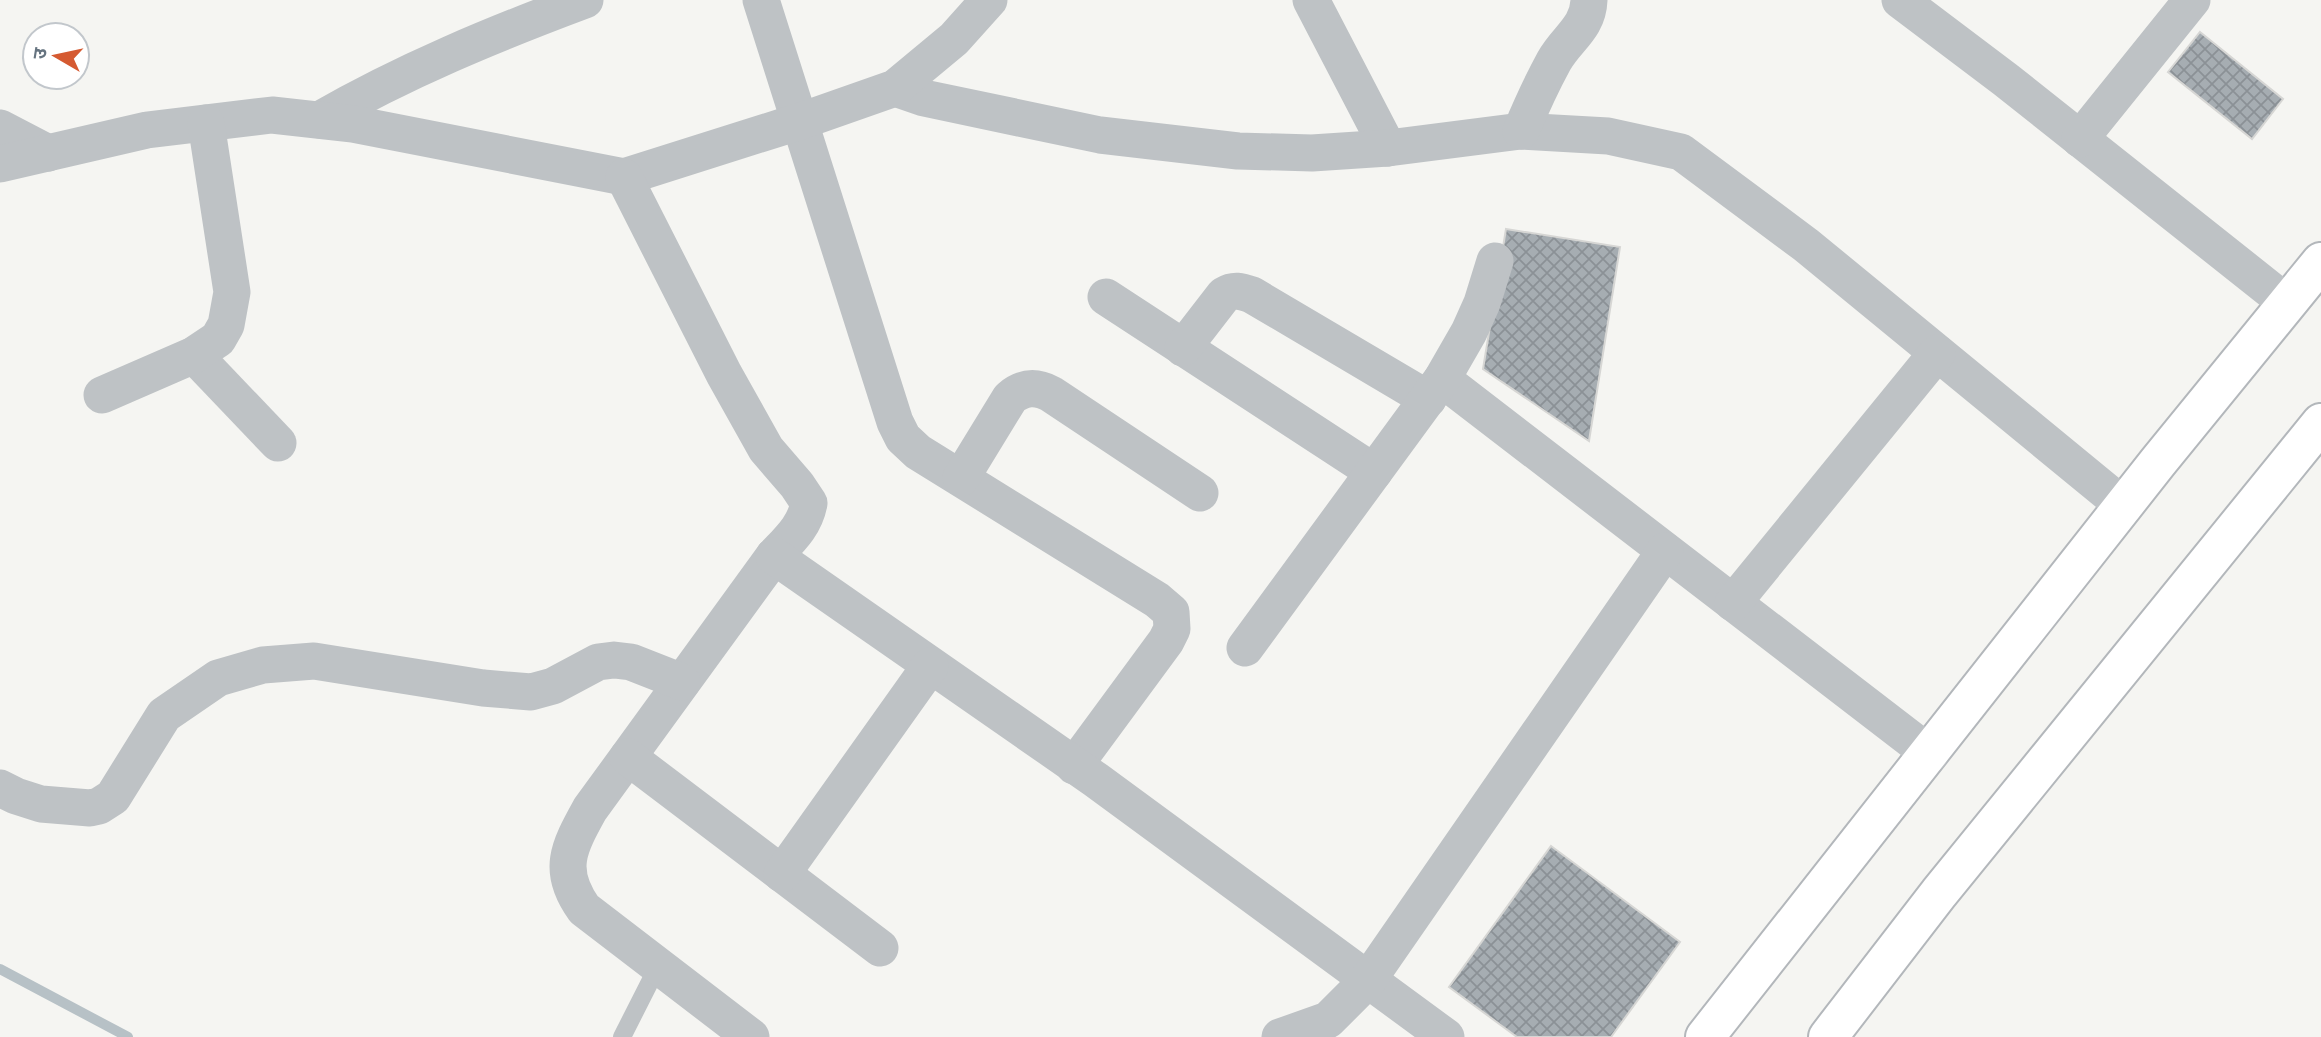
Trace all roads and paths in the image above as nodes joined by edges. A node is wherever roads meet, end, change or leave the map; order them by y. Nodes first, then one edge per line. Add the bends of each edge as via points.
1 (585, 0) edge
2 (761, 0) edge
3 (989, 0) edge
4 (1311, 0) edge
5 (1589, 0) edge
6 (1900, 0) edge
7 (2192, 0) edge
8 (895, 88) junction
9 (319, 120) junction
10 (801, 121) junction
11 (206, 123) junction
12 (0, 128) edge
13 (1521, 131) junction
14 (2080, 139) junction
15 (1388, 148) junction
16 (48, 153) junction
17 (0, 164) edge
18 (624, 177) junction
19 (1494, 261) dead end
20 (2321, 262) edge
21 (1106, 297) dead end
22 (2287, 303) junction
23 (1183, 348) junction
24 (1937, 353) junction
25 (194, 355) junction
26 (1435, 389) junction
27 (102, 395) dead end
28 (2321, 423) edge
29 (278, 443) dead end
30 (1374, 471) junction
31 (961, 478) junction
32 (1200, 493) dead end
33 (2124, 506) junction
34 (1665, 551) junction
35 (774, 555) junction
36 (1733, 603) junction
37 (1245, 648) dead end
38 (930, 666) junction
39 (682, 682) junction
40 (1930, 754) junction
41 (628, 757) junction
42 (1074, 766) junction
43 (0, 788) edge
44 (782, 874) junction
45 (880, 948) dead end
46 (659, 964) junction
47 (1368, 980) junction
48 (622, 1037) edge
49 (751, 1037) edge
50 (1279, 1037) edge
51 (1446, 1037) edge
52 (1705, 1037) edge
53 (1828, 1037) edge

1 - 9 street via 372,89
2 - 10 street
3 - 8 street via 954,39
4 - 15 street
5 - 13 street via 1584,24 1556,57
6 - 14 street
7 - 14 street
8 - 10 street
8 - 15 street via 1100,135 1238,151
9 - 11 street via 272,115
9 - 18 street
10 - 18 street
10 - 31 street via 895,422 918,452
11 - 16 street via 147,130
11 - 25 street via 232,292 226,325 218,339
12 - 16 street
13 - 15 street
13 - 24 street via 1608,136 1681,152 1806,245
14 - 22 street
16 - 17 street
18 - 35 street via 766,449 808,503 796,533
19 - 26 street via 1469,332
20 - 22 street
21 - 23 street
22 - 33 street
23 - 26 street via 1224,295 1238,291
23 - 30 street
24 - 33 street
24 - 36 street
25 - 27 street
25 - 29 street
26 - 30 street
26 - 34 street
28 - 53 street via 1939,893
30 - 37 street
31 - 32 street via 1010,398 1037,389
31 - 42 street via 1171,612 1172,629 1166,641
33 - 40 street
34 - 36 street
34 - 47 street
35 - 38 street
35 - 39 street
36 - 40 street
38 - 42 street
38 - 44 street
39 - 41 street
39 - 43 street via 614,660 598,662 553,686 531,692 314,661 263,665 218,678 164,715 113,797 99,806 41,803
40 - 52 street
41 - 44 street
41 - 46 street via 572,842 567,860 569,879 584,909
42 - 47 street
44 - 45 street
46 - 48 lane
46 - 49 street
47 - 50 street via 1328,1020
47 - 51 street

